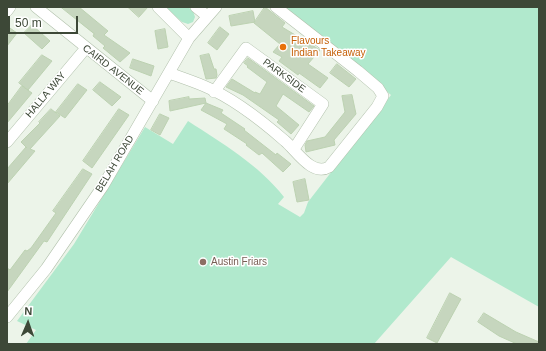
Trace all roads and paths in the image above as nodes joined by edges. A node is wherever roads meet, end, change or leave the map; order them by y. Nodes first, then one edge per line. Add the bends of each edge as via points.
1 (10, 7) edge
2 (36, 7) edge
3 (158, 7) edge
4 (196, 7) edge
5 (216, 7) edge
6 (276, 7) edge
7 (7, 11) edge
8 (207, 16) junction
9 (189, 38) junction
10 (86, 48) junction
11 (169, 73) junction
12 (214, 92) junction
13 (153, 101) junction
14 (7, 142) edge
15 (294, 148) junction
16 (7, 317) edge

1 - 7 street
2 - 10 street, CAIRD AVENUE
3 - 9 street
4 - 8 street
5 - 8 street, BELAH ROAD
6 - 15 street via 358,71 378,88 383,96 329,167 322,170 315,168
8 - 9 street, BELAH ROAD
9 - 11 street, BELAH ROAD
10 - 13 street, CAIRD AVENUE
10 - 14 street, HALLA WAY
11 - 12 street via 205,86
11 - 13 street, BELAH ROAD
12 - 15 street via 253,116
12 - 15 street, PARKSIDE via 246,48 323,104
13 - 16 street, BELAH ROAD via 103,186 46,269

